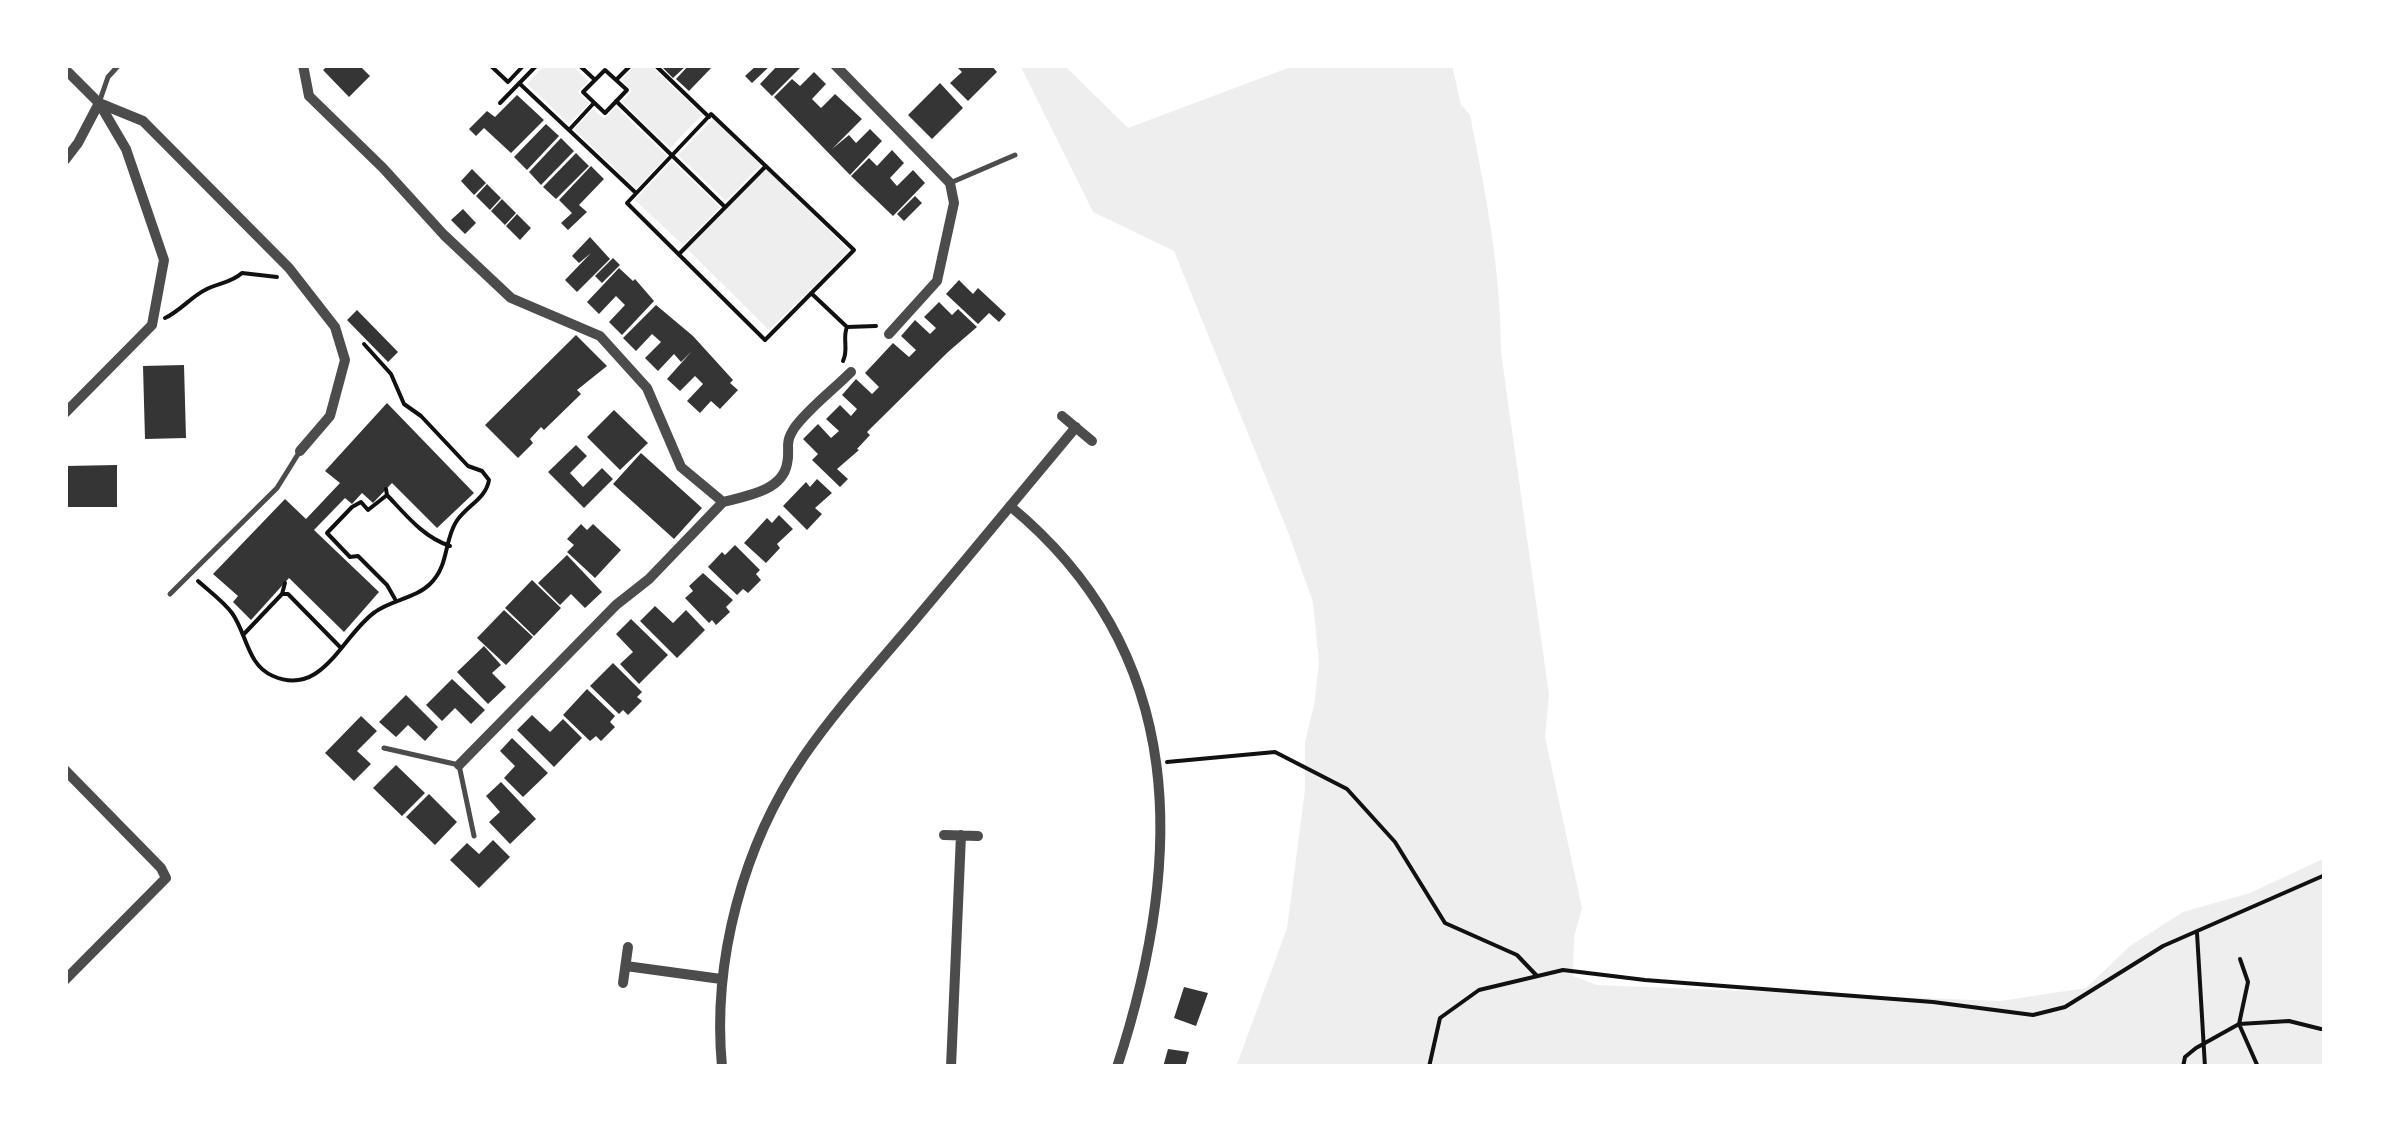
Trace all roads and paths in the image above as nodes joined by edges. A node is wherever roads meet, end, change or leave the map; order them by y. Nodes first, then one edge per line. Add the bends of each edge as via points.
1 (120, 65) edge
2 (303, 65) edge
3 (490, 65) edge
4 (524, 65) edge
5 (537, 65) edge
6 (579, 65) edge
7 (631, 65) edge
8 (655, 65) edge
9 (836, 65) edge
10 (65, 69) edge
11 (595, 80) junction
12 (616, 80) junction
13 (520, 83) junction
14 (616, 101) junction
15 (99, 103) junction
16 (594, 103) junction
17 (500, 104) dead end
18 (709, 116) junction
19 (569, 130) junction
20 (1014, 155) dead end
21 (672, 156) junction
22 (65, 160) edge
23 (766, 166) junction
24 (950, 183) junction
25 (636, 193) junction
26 (725, 208) junction
27 (679, 254) junction
28 (290, 268) junction
29 (812, 293) junction
30 (901, 321) junction
31 (152, 325) junction
32 (847, 326) junction
33 (889, 334) dead end
34 (364, 344) dead end
35 (847, 376) joint
36 (65, 413) edge
37 (1062, 416) dead end
38 (1076, 428) junction
39 (1092, 441) dead end
40 (300, 451) joint
41 (723, 502) junction
42 (1010, 506) junction
43 (450, 546) junction
44 (198, 581) dead end
45 (285, 583) dead end
46 (170, 594) dead end
47 (282, 594) junction
48 (395, 600) junction
49 (244, 635) junction
50 (341, 647) junction
51 (384, 748) dead end
52 (1158, 763) junction
53 (459, 765) junction
54 (65, 770) edge
55 (944, 834) dead end
56 (961, 835) junction
57 (474, 836) dead end
58 (978, 836) dead end
59 (2325, 875) edge
60 (2197, 932) junction
61 (628, 947) dead end
62 (2240, 959) dead end
63 (626, 966) junction
64 (1537, 976) junction
65 (721, 979) junction
66 (65, 980) edge
67 (624, 983) dead end
68 (2240, 1024) junction
69 (2321, 1029) dead end
70 (2203, 1044) junction
71 (722, 1067) edge
72 (951, 1067) edge
73 (1118, 1067) edge
74 (1430, 1067) edge
75 (2183, 1067) edge
76 (2205, 1067) edge
77 (2258, 1067) edge

1 - 15 lane
2 - 41 street via 309,96 511,298 600,336 647,388 681,467
3 - 4 path via 508,82
5 - 13 path
6 - 11 path
7 - 12 path
8 - 18 path
9 - 24 street
10 - 15 street
11 - 12 path via 605,70
11 - 16 path via 583,92
12 - 14 path via 627,90
13 - 17 path
13 - 19 path
14 - 16 path via 605,113
14 - 21 path
15 - 22 street
15 - 28 street via 142,121
15 - 31 street via 126,150 164,260
16 - 19 path
18 - 21 path
18 - 23 path
19 - 25 path
20 - 24 lane
21 - 25 path
21 - 26 path
23 - 26 path
23 - 29 path via 854,250
24 - 30 street via 954,203 936,281
25 - 27 path via 627,203
26 - 27 path
27 - 29 path via 765,340
28 - 31 path via 278,277 242,273
28 - 40 street via 335,326 345,360 330,416
29 - 32 path
30 - 32 path
30 - 33 street
31 - 36 street
32 - 35 path via 840,368
34 - 43 path via 391,374 404,404 488,480 454,525
35 - 41 street via 798,424 785,444 788,464 777,483
37 - 38 street
38 - 39 street
38 - 42 street
40 - 46 lane via 277,488
41 - 53 street
42 - 52 street via 1085,582 1106,616 1135,679
42 - 65 street via 802,759 743,880
43 - 48 path via 429,586
43 - 48 path via 434,540 386,492 368,510 361,502 352,507 327,534 373,569
44 - 49 path via 231,612
45 - 47 path
47 - 49 path
47 - 50 path
48 - 50 path via 370,615
49 - 50 path via 259,667 286,680 312,677
51 - 53 lane
52 - 64 path via 1275,752 1347,789 1396,842 1445,923 1517,955
52 - 73 street via 1160,874 1141,988
53 - 57 lane
54 - 66 street via 166,878
55 - 56 street
56 - 58 street
56 - 72 street
59 - 60 path
60 - 64 path via 2065,1007 2033,1015 1563,970
60 - 70 path
61 - 63 street
62 - 68 path via 2248,982
63 - 65 street
63 - 67 street
64 - 74 path via 1479,990 1440,1018
65 - 71 street
68 - 69 path via 2289,1021
68 - 70 path
68 - 77 path
70 - 75 path via 2185,1057
70 - 76 path

